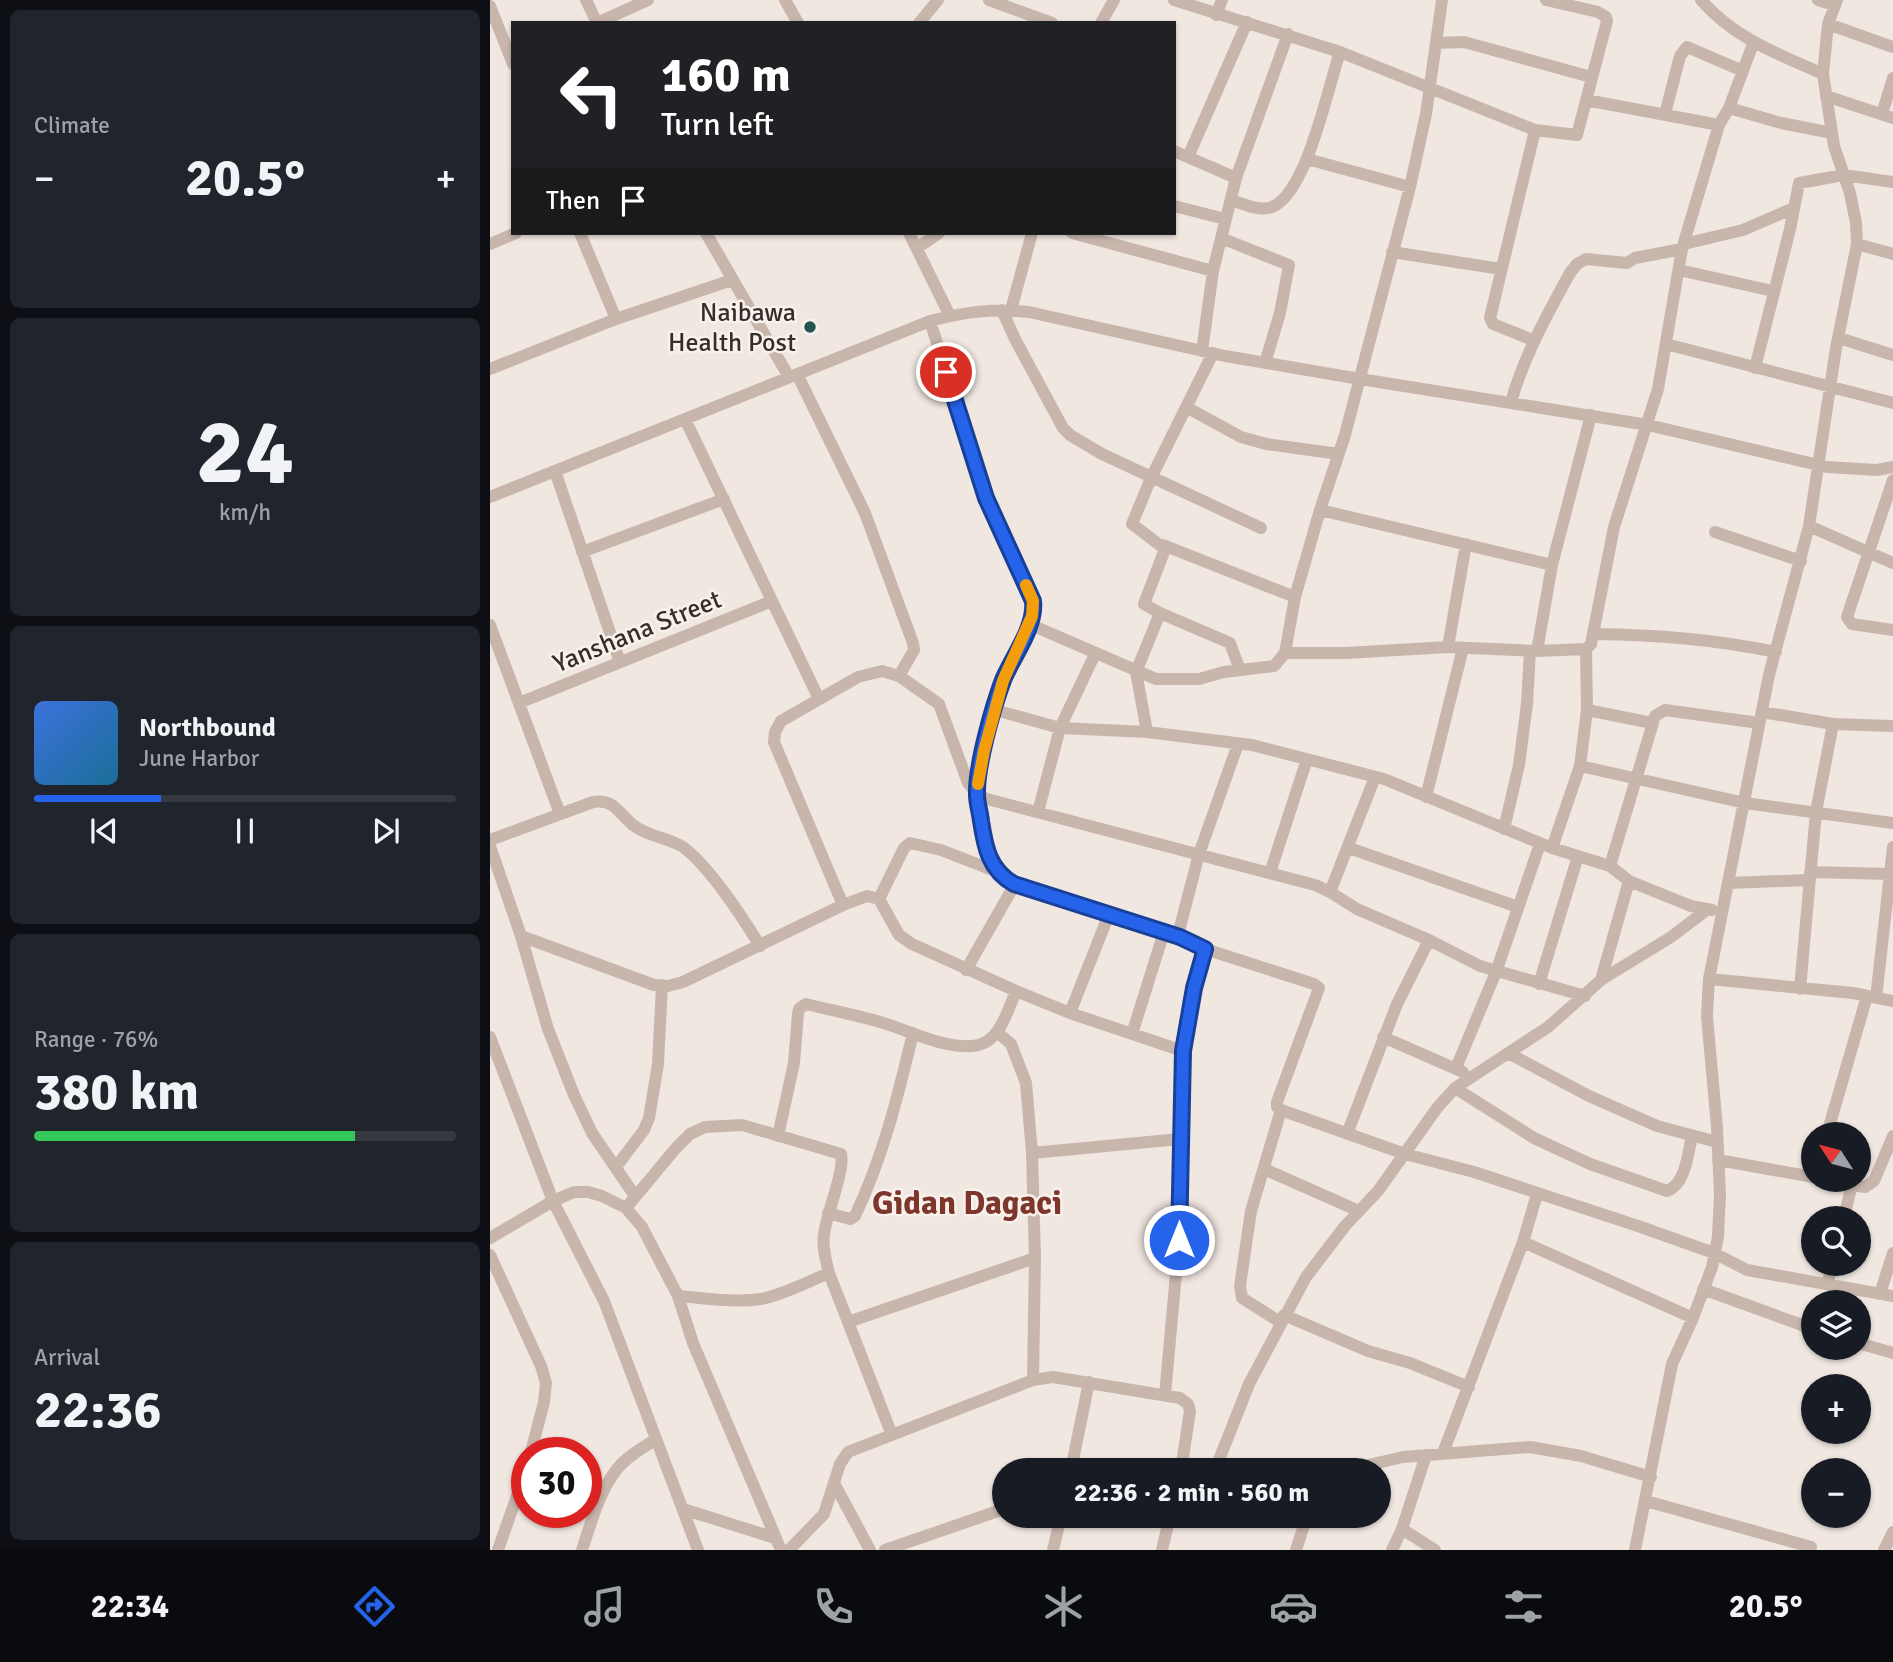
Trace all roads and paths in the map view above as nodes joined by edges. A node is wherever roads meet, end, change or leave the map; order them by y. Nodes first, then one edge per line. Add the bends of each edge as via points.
1 (586, 0) edge
2 (648, 0) edge
3 (989, 0) edge
4 (1114, 0) edge
5 (1174, 0) edge
6 (1222, 0) edge
7 (1441, 0) edge
8 (1546, 0) edge
9 (1701, 0) edge
10 (1818, 0) edge
11 (787, 1) edge
12 (933, 2) edge
13 (1835, 3) edge
14 (490, 6) edge
15 (1216, 15) junction
16 (596, 21) edge
17 (601, 21) edge
18 (797, 21) edge
19 (920, 21) edge
20 (1047, 21) edge
21 (1102, 21) edge
22 (1247, 22) junction
23 (1828, 24) junction
24 (1288, 34) junction
25 (1436, 43) junction
26 (1753, 44) junction
27 (1893, 47) edge
28 (1340, 52) junction
29 (511, 59) edge
30 (1743, 71) junction
31 (1823, 74) junction
32 (1591, 77) junction
33 (1893, 78) edge
34 (1431, 87) junction
35 (1826, 96) junction
36 (1586, 100) junction
37 (1730, 108) junction
38 (1665, 114) junction
39 (1887, 116) edge
40 (1719, 125) junction
41 (1535, 130) junction
42 (1832, 133) junction
43 (1176, 152) edge
44 (1188, 157) junction
45 (1307, 159) junction
46 (1844, 175) junction
47 (1236, 178) junction
48 (1893, 183) edge
49 (1410, 187) junction
50 (1231, 200) junction
51 (1176, 207) edge
52 (1794, 208) junction
53 (1225, 219) junction
54 (511, 235) edge
55 (581, 235) edge
56 (707, 235) edge
57 (910, 235) edge
58 (936, 235) edge
59 (1031, 235) edge
60 (1079, 235) edge
61 (1221, 238) junction
62 (490, 244) edge
63 (1857, 244) junction
64 (1683, 247) junction
65 (916, 248) junction
66 (1392, 252) junction
67 (1893, 254) edge
68 (1501, 269) junction
69 (1679, 270) junction
70 (1213, 271) junction
71 (732, 280) junction
72 (1773, 291) junction
73 (1006, 310) junction
74 (950, 316) junction
75 (616, 319) junction
76 (930, 321) junction
77 (1839, 338) junction
78 (1533, 340) junction
79 (1666, 344) junction
80 (1207, 352) junction
81 (1893, 355) edge
82 (1265, 363) junction
83 (1755, 368) junction
84 (490, 369) edge
85 (793, 376) junction
86 (1360, 379) junction
87 (1830, 387) junction
88 (1511, 402) junction
89 (1893, 403) edge
90 (1186, 407) junction
91 (1591, 415) junction
92 (685, 419) junction
93 (1647, 425) junction
94 (1339, 453) junction
95 (1819, 466) junction
96 (1893, 467) edge
97 (555, 471) junction
98 (1151, 478) junction
99 (1893, 480) edge
100 (490, 497) edge
101 (724, 499) junction
102 (1890, 499) edge
103 (1320, 510) junction
104 (1809, 526) junction
105 (1261, 528) dead end
106 (1715, 532) dead end
107 (1466, 544) junction
108 (1163, 545) junction
109 (1869, 551) junction
110 (582, 552) junction
111 (1801, 561) junction
112 (1893, 563) edge
113 (1552, 565) junction
114 (1295, 597) junction
115 (772, 601) junction
116 (1160, 613) junction
117 (1029, 624) junction
118 (490, 625) edge
119 (1893, 630) edge
120 (1593, 634) junction
121 (1448, 647) junction
122 (1463, 648) junction
123 (1586, 649) junction
124 (1533, 651) junction
125 (1776, 652) junction
126 (1285, 653) junction
127 (1095, 654) junction
128 (620, 662) junction
129 (1240, 670) junction
130 (1136, 672) junction
131 (899, 676) junction
132 (818, 699) junction
133 (519, 703) junction
134 (995, 710) junction
135 (1587, 710) junction
136 (1760, 717) junction
137 (1652, 723) junction
138 (1833, 723) junction
139 (1893, 726) edge
140 (1060, 728) junction
141 (1147, 732) junction
142 (1238, 744) junction
143 (1307, 759) junction
144 (1580, 766) junction
145 (1375, 777) junction
146 (1636, 779) junction
147 (976, 794) junction
148 (1426, 797) junction
149 (1745, 803) junction
150 (1038, 812) junction
151 (1816, 812) junction
152 (561, 814) junction
153 (1893, 823) edge
154 (1504, 829) junction
155 (490, 839) edge
156 (490, 846) edge
157 (1546, 846) junction
158 (1893, 847) edge
159 (1349, 848) junction
160 (1199, 854) junction
161 (1578, 856) junction
162 (1610, 866) junction
163 (1000, 873) junction
164 (1270, 873) junction
165 (1891, 874) junction
166 (1810, 876) junction
167 (1629, 881) junction
168 (1729, 883) junction
169 (1014, 884) junction
170 (1330, 892) junction
171 (879, 899) junction
172 (843, 905) junction
173 (1518, 907) junction
174 (1709, 909) junction
175 (1724, 912) junction
176 (1109, 914) junction
177 (1888, 930) edge
178 (1164, 932) junction
179 (521, 936) junction
180 (1180, 937) junction
181 (1429, 940) junction
182 (760, 946) junction
183 (1205, 949) junction
184 (966, 970) junction
185 (1496, 972) junction
186 (1709, 979) junction
187 (1601, 980) junction
188 (1539, 984) junction
189 (662, 985) junction
190 (1800, 989) junction
191 (1016, 991) junction
192 (1585, 996) junction
193 (1871, 997) junction
194 (1893, 1001) edge
195 (1070, 1013) junction
196 (997, 1032) junction
197 (913, 1034) junction
198 (1132, 1034) junction
199 (490, 1037) edge
200 (1383, 1037) junction
201 (1183, 1051) junction
202 (1508, 1052) junction
203 (1456, 1068) junction
204 (1471, 1075) junction
205 (1455, 1088) junction
206 (1280, 1110) junction
207 (1831, 1122) edge
208 (1347, 1134) junction
209 (1692, 1135) junction
210 (778, 1136) junction
211 (1893, 1136) edge
212 (1180, 1139) junction
213 (1717, 1142) junction
214 (1032, 1153) junction
215 (1405, 1154) junction
216 (1718, 1160) junction
217 (616, 1167) junction
218 (1264, 1170) junction
219 (1801, 1175) edge
220 (1871, 1183) edge
221 (1537, 1194) junction
222 (635, 1196) junction
223 (553, 1202) junction
224 (626, 1208) junction
225 (1359, 1211) junction
226 (828, 1213) junction
227 (490, 1238) edge
228 (1523, 1242) junction
229 (1714, 1253) junction
230 (1893, 1253) edge
231 (490, 1255) edge
232 (1035, 1258) junction
233 (829, 1273) junction
234 (1829, 1276) edge
235 (1827, 1284) junction
236 (1703, 1289) junction
237 (1886, 1295) edge
238 (678, 1296) junction
239 (1693, 1318) junction
240 (1282, 1319) junction
241 (848, 1322) junction
242 (1801, 1325) edge
243 (1871, 1347) edge
244 (1893, 1353) edge
245 (1033, 1380) junction
246 (1089, 1382) junction
247 (1469, 1387) junction
248 (1165, 1395) junction
249 (892, 1435) junction
250 (535, 1437) edge
251 (656, 1439) junction
252 (1443, 1453) junction
253 (1426, 1455) junction
254 (1073, 1458) edge
255 (1186, 1458) edge
256 (1219, 1458) edge
257 (1391, 1460) edge
258 (1651, 1477) junction
259 (834, 1483) junction
260 (1646, 1502) junction
261 (683, 1509) junction
262 (511, 1513) edge
263 (992, 1513) edge
264 (1058, 1528) edge
265 (1167, 1528) edge
266 (1303, 1528) edge
267 (1402, 1529) junction
268 (1893, 1531) edge
269 (778, 1544) edge
270 (1815, 1549) edge
271 (498, 1550) edge
272 (582, 1550) edge
273 (698, 1550) edge
274 (789, 1550) edge
275 (870, 1550) edge
276 (885, 1550) edge
277 (1053, 1550) edge
278 (1162, 1550) edge
279 (1296, 1550) edge
280 (1392, 1550) edge
281 (1435, 1550) edge
282 (1635, 1550) edge
283 (1884, 1550) edge

1 - 16 street
2 - 17 street
3 - 20 street
4 - 21 street
5 - 15 street
6 - 15 street
7 - 25 street
8 - 32 street via 1606,17
9 - 26 street
10 - 13 street
11 - 18 street
12 - 19 street
13 - 23 street
14 - 29 street
15 - 22 street
22 - 24 street
22 - 44 street
23 - 27 street
23 - 31 street
24 - 28 street
24 - 47 street
25 - 32 street via 1464,42
25 - 34 street
26 - 30 street
26 - 31 street
28 - 34 street
28 - 45 street
30 - 37 street
30 - 38 street via 1687,47 1680,56
31 - 35 street
32 - 36 street
33 - 39 street
34 - 41 street
34 - 49 street
35 - 39 street
35 - 42 street
36 - 38 street
36 - 41 street via 1577,135
37 - 40 street
37 - 42 street
38 - 40 street
40 - 64 street
41 - 68 street
42 - 46 street
43 - 44 street
44 - 47 street
45 - 49 street
45 - 50 street via 1291,191 1271,208
46 - 48 street
46 - 52 street via 1800,182
46 - 63 street
47 - 50 street
49 - 66 street
50 - 53 street
51 - 53 street
52 - 64 street via 1743,230
52 - 72 street
53 - 61 street
54 - 62 street
55 - 75 street
56 - 71 street
57 - 65 street
58 - 65 street
59 - 73 street
60 - 70 street
61 - 70 street
61 - 82 street via 1289,264
63 - 67 street
63 - 77 street
64 - 69 street
64 - 78 street via 1627,263 1586,259 1577,264
65 - 74 street
66 - 68 street
66 - 86 street
68 - 78 street via 1490,322
69 - 72 street
69 - 79 street
70 - 80 street
71 - 75 street
71 - 85 street
72 - 83 street
73 - 74 street
73 - 80 street
73 - 98 street via 1015,339 1063,428
74 - 76 street
75 - 84 street
76 - 85 street
76 - 117 street via 986,498 1033,601
77 - 81 street
77 - 87 street
78 - 88 street
79 - 83 street
79 - 93 street
80 - 82 street
80 - 90 street
82 - 86 street
83 - 87 street
85 - 92 street
85 - 131 street via 865,513 913,643 914,650
86 - 88 street
86 - 94 street
87 - 89 street
87 - 95 street
88 - 91 street
90 - 94 street via 1254,441
90 - 98 street
91 - 93 street
91 - 113 street
92 - 97 street
92 - 101 street
93 - 95 street
93 - 120 street via 1614,527
94 - 103 street
95 - 96 street
95 - 104 street
97 - 100 street
97 - 110 street
98 - 105 street
98 - 108 street via 1132,524
99 - 102 street
101 - 110 street
101 - 115 street
102 - 109 street
103 - 107 street
103 - 114 street
104 - 109 street
104 - 111 street
106 - 111 street
107 - 113 street
107 - 121 street
108 - 114 street
108 - 116 street via 1163,556 1144,600
109 - 112 street
109 - 119 street via 1847,617 1852,624
110 - 128 street
111 - 125 street
113 - 124 street
114 - 126 street
115 - 128 street, Yanshana Street
115 - 132 street
116 - 129 street via 1230,643
116 - 130 street
117 - 127 street
117 - 134 street
118 - 133 street
120 - 123 street
120 - 125 street via 1662,635
121 - 122 street
121 - 126 street
122 - 124 street
122 - 148 street
123 - 124 street
123 - 135 street
124 - 154 street via 1519,765
125 - 136 street
126 - 129 street via 1274,666
127 - 130 street
127 - 140 street
128 - 133 street, Yanshana Street
129 - 130 street via 1174,681
130 - 141 street
131 - 132 street via 882,671 858,677
131 - 147 street via 939,704
132 - 172 street via 781,721 774,742
133 - 152 street
134 - 140 street
134 - 147 street
135 - 137 street
135 - 144 street
136 - 137 street via 1665,710
136 - 138 street
136 - 149 street
137 - 146 street
138 - 139 street
138 - 151 street
140 - 141 street
140 - 150 street
141 - 142 street
142 - 143 street
142 - 160 street
143 - 145 street
143 - 164 street
144 - 146 street
144 - 157 street
145 - 148 street
145 - 159 street
146 - 149 street
146 - 162 street
147 - 150 street
147 - 163 street via 985,849
148 - 154 street
149 - 151 street
149 - 168 street
150 - 160 street
151 - 153 street
151 - 166 street
152 - 155 street
152 - 182 street via 604,800 647,834 683,848 740,914
154 - 157 street
156 - 179 street
157 - 161 street
157 - 173 street
158 - 165 street
159 - 170 street
159 - 173 street
160 - 164 street
160 - 180 street
161 - 162 street
161 - 188 street
162 - 167 street
163 - 169 street
163 - 171 street via 910,843
164 - 170 street
165 - 166 street
165 - 177 street
166 - 168 street
166 - 190 street
167 - 174 street
167 - 187 street
168 - 175 street
169 - 176 street
169 - 184 street
170 - 181 street via 1357,909
171 - 172 street via 867,896
171 - 184 street via 903,939
172 - 182 street
173 - 185 street
174 - 175 street
174 - 187 street
175 - 186 street
176 - 178 street
176 - 195 street
177 - 193 street
178 - 180 street
178 - 198 street
179 - 189 street
179 - 217 street via 548,1029 574,1095 592,1133
180 - 183 street
181 - 185 street
181 - 200 street
182 - 189 street via 683,982
183 - 201 street
183 - 206 street via 1319,988 1277,1102
184 - 191 street
185 - 188 street
185 - 203 street
186 - 190 street
186 - 213 street via 1707,1016
187 - 192 street
188 - 192 street
189 - 217 street via 658,1064 649,1118
190 - 193 street
191 - 195 street
191 - 196 street
192 - 202 street
193 - 194 street
193 - 207 street
195 - 198 street
196 - 197 street via 983,1044 971,1046
196 - 214 street via 1011,1044 1026,1083
197 - 210 street via 882,1022 801,1006
197 - 226 street via 883,1150 864,1196 852,1219
198 - 201 street
199 - 223 street
200 - 203 street
200 - 208 street
201 - 212 street
202 - 204 street
202 - 209 street via 1625,1112
203 - 204 street
204 - 205 street
205 - 209 street via 1534,1138 1667,1191 1680,1180
205 - 215 street
206 - 208 street
206 - 218 street
208 - 215 street
209 - 213 street
210 - 222 street via 742,1125 705,1127 676,1148
210 - 226 street via 841,1154
211 - 220 street
212 - 214 street
212 - 248 street via 1179,1240
213 - 216 street
214 - 232 street
215 - 221 street
215 - 225 street
216 - 219 street
216 - 229 street
217 - 222 street
218 - 225 street
218 - 240 street via 1251,1211 1239,1293
221 - 228 street
221 - 229 street
222 - 224 street
223 - 224 street via 574,1192 588,1192
223 - 227 street
223 - 251 street via 604,1301
224 - 238 street via 642,1227
225 - 240 street via 1306,1277
226 - 233 street via 823,1250
228 - 239 street
228 - 247 street
229 - 235 street via 1747,1270
229 - 236 street
230 - 237 street
231 - 250 street via 546,1383
232 - 241 street
232 - 245 street
233 - 238 street via 761,1299
233 - 241 street
234 - 235 street
235 - 237 street
236 - 239 street
236 - 242 street
238 - 269 street via 693,1343
239 - 258 street via 1672,1364
240 - 247 street
240 - 256 street via 1236,1411
241 - 249 street
243 - 244 street
245 - 246 street via 1053,1377
245 - 249 street
246 - 248 street
246 - 254 street
247 - 252 street
248 - 255 street via 1188,1404
249 - 259 street via 848,1452
251 - 261 street
251 - 272 street via 617,1469
252 - 253 street
252 - 258 street via 1530,1447 1581,1456
253 - 257 street
253 - 267 street
258 - 260 street
259 - 274 street via 824,1514
259 - 275 street
260 - 270 street
260 - 282 street
261 - 269 street
261 - 273 street
262 - 271 street
263 - 276 street
264 - 277 street
265 - 278 street
266 - 279 street
267 - 280 street
267 - 281 street
268 - 283 street

